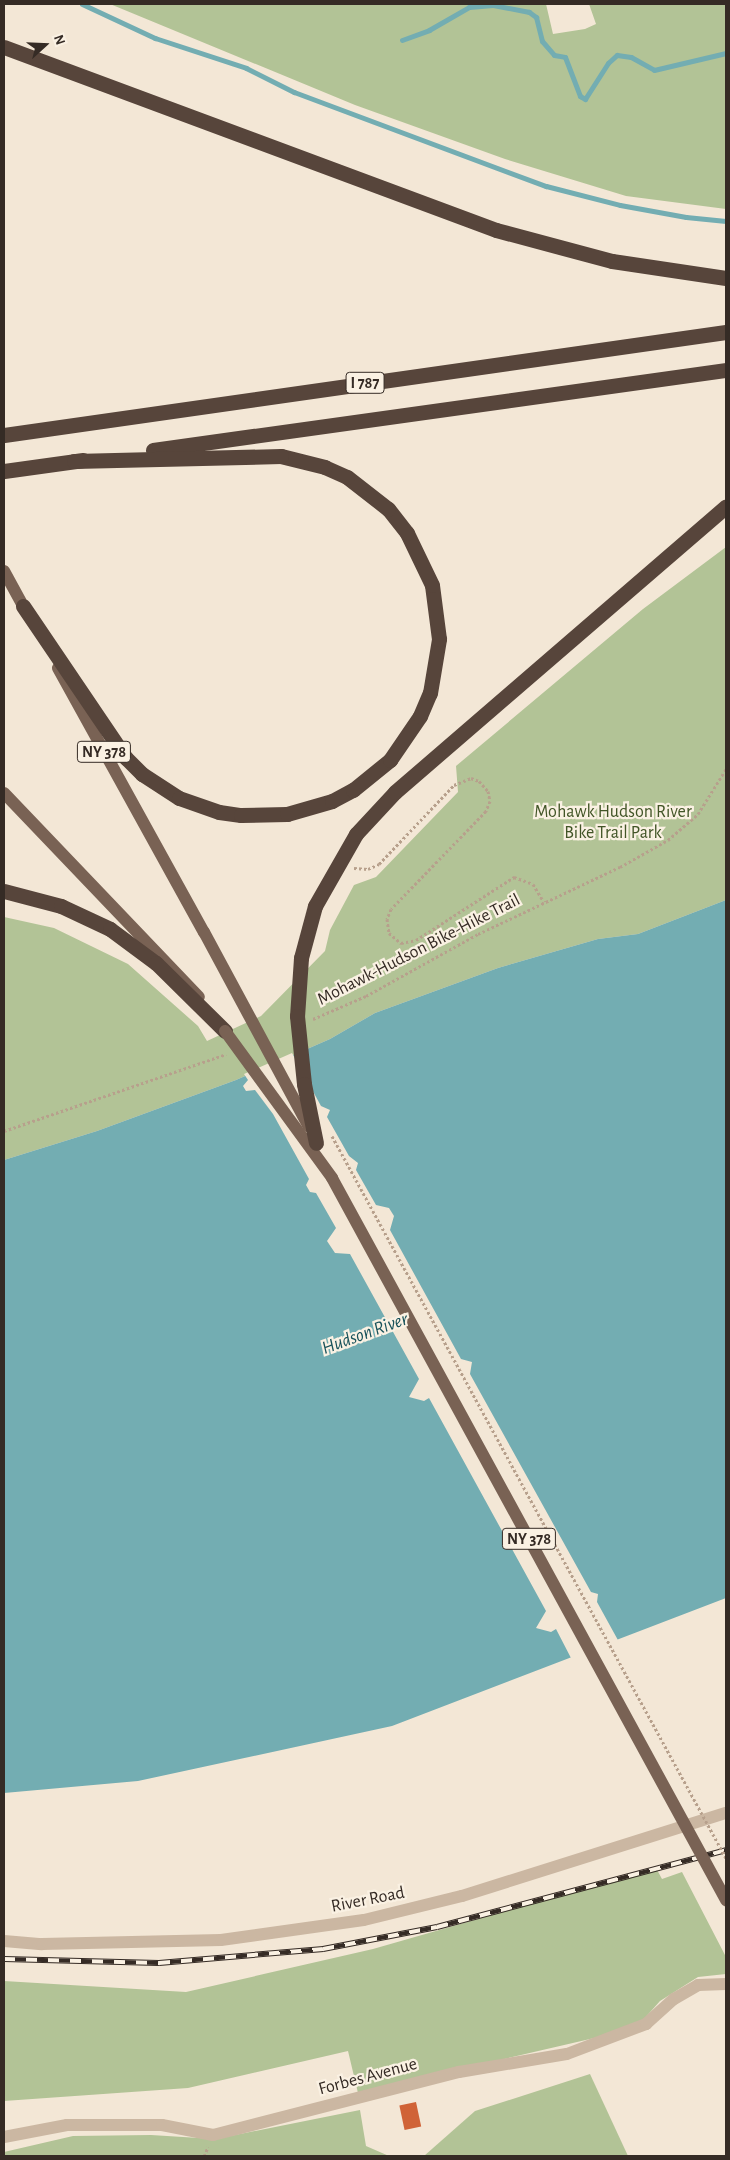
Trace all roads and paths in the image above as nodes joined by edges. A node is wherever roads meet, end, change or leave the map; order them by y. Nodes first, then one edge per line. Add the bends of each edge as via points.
1 (4, 48) edge
2 (726, 278) edge
3 (726, 332) edge
4 (726, 370) edge
5 (4, 435) edge
6 (74, 461) junction
7 (4, 471) edge
8 (726, 506) edge
9 (4, 571) edge
10 (24, 606) junction
11 (726, 768) edge
12 (4, 793) edge
13 (352, 871) dead end
14 (4, 891) edge
15 (544, 902) junction
16 (179, 979) junction
17 (304, 1022) dead end
18 (225, 1030) joint
19 (232, 1051) dead end
20 (329, 1130) dead end
21 (4, 1131) edge
22 (316, 1143) junction
23 (332, 1178) junction
24 (726, 1814) edge
25 (726, 1858) edge
26 (726, 1900) edge
27 (4, 1941) edge
28 (726, 1984) edge
29 (4, 2137) edge

1 - 2 highway via 496,230 612,261
3 - 5 highway, I 787
4 - 6 highway, I 787
6 - 7 highway, I 787
6 - 10 highway via 281,456 326,467 347,477 388,509 407,533 432,585 439,639 430,693 416,724 390,760 353,790 324,804 287,814 218,812 161,788 126,758
8 - 22 highway, bridge via 395,792 356,834 315,906 301,958 297,1016 304,1084
9 - 10 main road, NY 378
10 - 22 main road, NY 378, bridge via 285,1077
11 - 15 path, Mohawk-Hudson Bike-Hike Trail via 710,798 683,830 620,867
12 - 16 main road
13 - 15 path via 355,866 368,868 379,864 454,785 471,778 488,791 490,801 486,811 391,909 387,919 389,933 401,942 416,940 514,877 532,884
14 - 16 highway via 33,897 86,916
15 - 17 path, Mohawk-Hudson Bike-Hike Trail via 366,996
16 - 18 highway
18 - 23 main road, NY 378, bridge
19 - 21 path
20 - 25 path, bridge
22 - 23 main road, NY 378, bridge
23 - 26 main road, NY 378, bridge
24 - 27 street, River Road via 462,1896 364,1920 221,1940 42,1944
28 - 29 street, Forbes Avenue via 698,1985 674,1999 646,2024 567,2054 459,2072 213,2135 162,2125 66,2124

